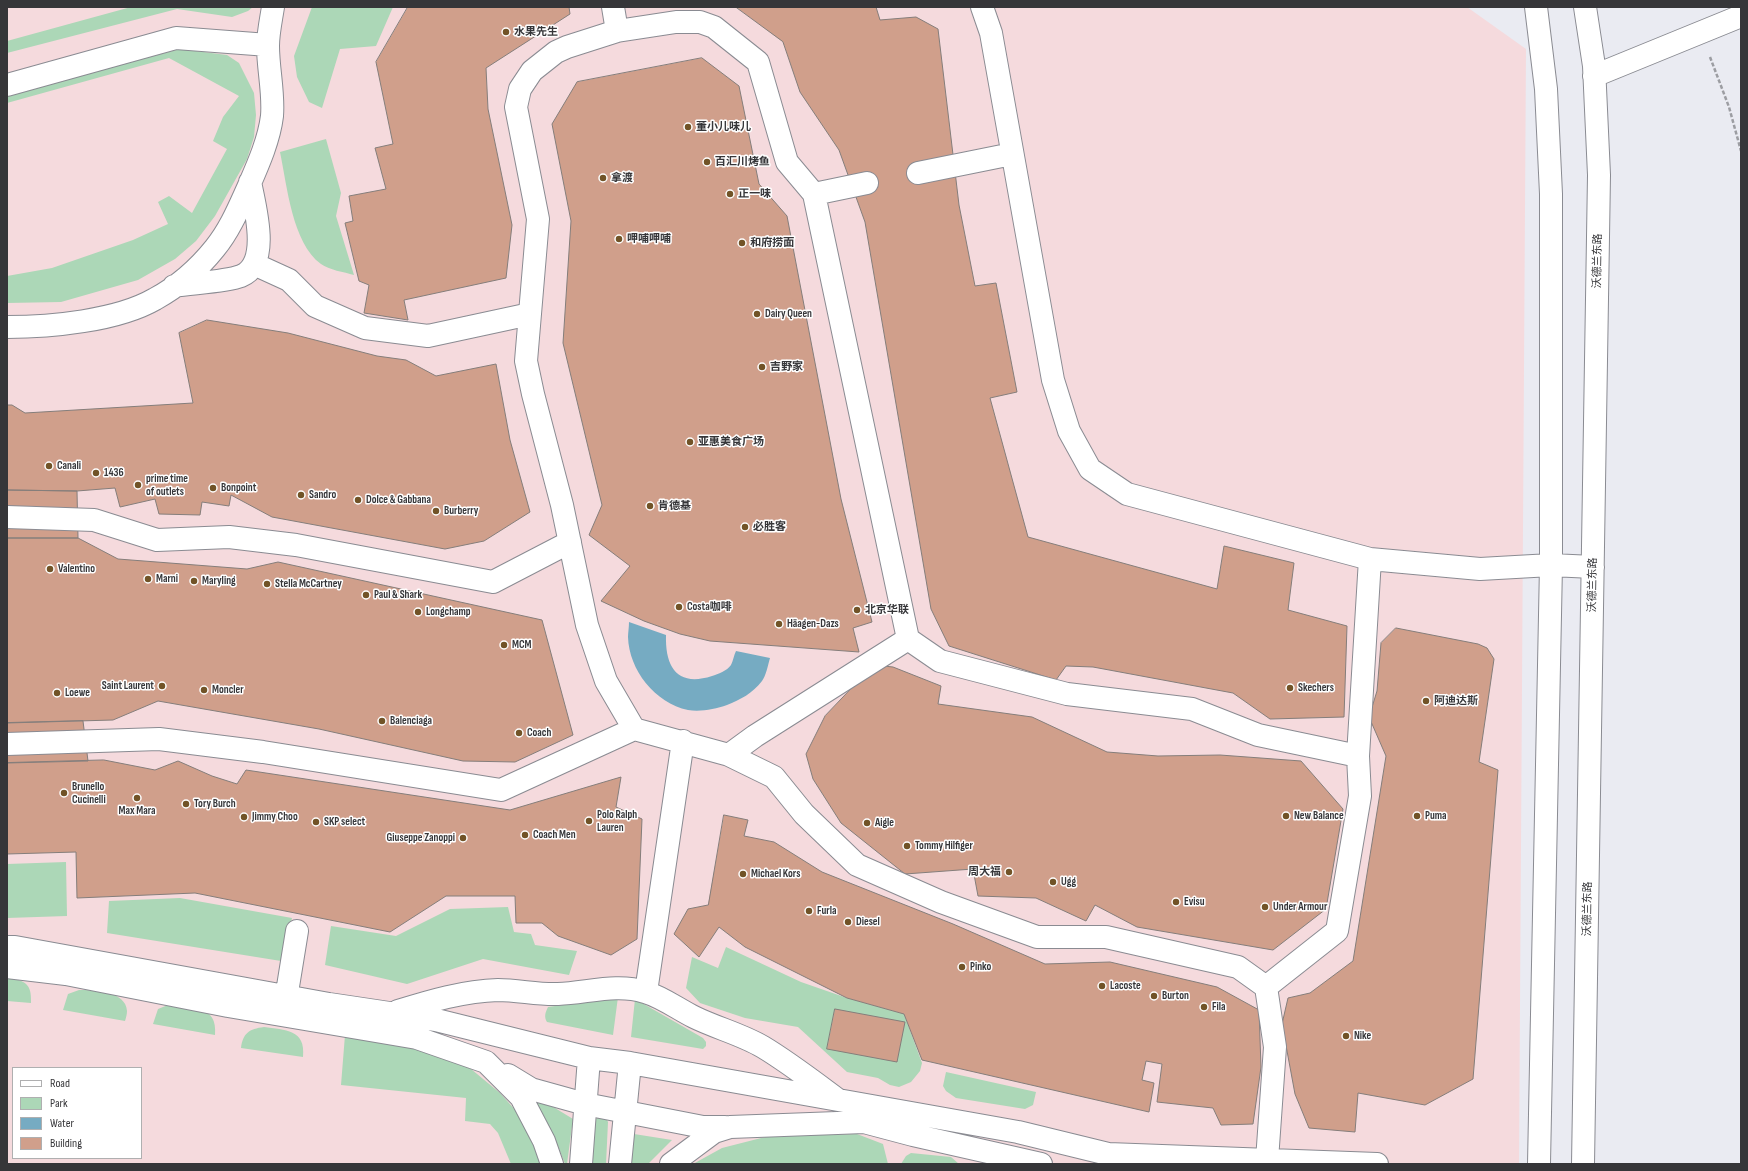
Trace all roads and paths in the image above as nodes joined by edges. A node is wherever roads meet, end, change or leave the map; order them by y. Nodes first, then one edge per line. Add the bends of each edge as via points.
1 (273, 7) edge
2 (613, 7) edge
3 (982, 7) edge
4 (1536, 7) edge
5 (1585, 7) edge
6 (1741, 16) edge
7 (617, 31) junction
8 (1701, 32) junction
9 (268, 45) junction
10 (1594, 76) junction
11 (7, 85) edge
12 (1741, 151) edge
13 (1012, 154) junction
14 (918, 173) dead end
15 (250, 182) junction
16 (867, 183) dead end
17 (814, 194) junction
18 (254, 264) junction
19 (174, 286) junction
20 (530, 314) junction
21 (7, 327) edge
22 (7, 517) edge
23 (570, 542) junction
24 (1370, 559) junction
25 (1551, 565) junction
26 (1593, 567) junction
27 (908, 639) junction
28 (634, 729) junction
29 (683, 742) junction
30 (7, 744) edge
31 (729, 755) junction
32 (1358, 756) junction
33 (297, 931) dead end
34 (7, 947) edge
35 (7, 967) edge
36 (1266, 987) junction
37 (646, 992) junction
38 (284, 1006) junction
39 (388, 1013) junction
40 (589, 1058) junction
41 (486, 1062) junction
42 (630, 1063) junction
43 (840, 1101) junction
44 (585, 1104) junction
45 (624, 1111) junction
46 (730, 1127) junction
47 (1267, 1160) junction
48 (1326, 1163) edge
49 (552, 1164) edge
50 (581, 1164) edge
51 (620, 1164) edge
52 (671, 1164) edge
53 (1041, 1164) edge
54 (1377, 1164) edge
55 (1539, 1164) edge
56 (1583, 1164) edge

1 - 9 street
2 - 7 street
3 - 13 street via 991,32
4 - 25 street via 1546,89 1551,194
5 - 10 street, 沃德兰东路
6 - 8 street
7 - 17 street via 676,22 700,22 714,27 758,62 787,162
7 - 20 street via 556,52 532,71 520,89 516,107 538,219
8 - 10 street
8 - 12 path via 1729,107
9 - 11 street via 176,38
9 - 15 street via 272,116
10 - 26 street, 沃德兰东路 via 1600,175
13 - 14 street
13 - 24 street via 1054,380 1069,431 1090,469 1127,494
15 - 18 street via 258,240
15 - 19 street via 233,221 215,248
16 - 17 street
17 - 27 street
18 - 19 street via 248,272 240,276
18 - 20 street via 289,280 314,306 365,328 428,336
19 - 21 street via 154,299 120,313 76,322
20 - 23 street via 526,361
22 - 23 street via 94,520 157,540 229,537 296,546 492,582
23 - 28 street via 587,625 606,681
24 - 25 street via 1480,569
24 - 32 street
25 - 26 street
25 - 55 street
26 - 56 street, 沃德兰东路
27 - 31 street
27 - 32 street via 940,660 1067,694 1192,709 1258,735
28 - 29 street
28 - 30 street via 501,790 264,752 159,739
29 - 31 street
29 - 37 street
31 - 36 street via 774,777 804,814 856,865 941,902 1038,937 1106,937 1238,967
32 - 36 street via 1360,796 1337,931
33 - 38 street
34 - 38 street
35 - 38 street
36 - 47 street via 1275,1046
37 - 39 street via 630,988 557,994 497,990 444,998
37 - 43 street via 694,1017 763,1047
38 - 39 street via 329,1004
38 - 41 street via 417,1038
39 - 40 street via 436,1020
40 - 42 street
40 - 44 street
41 - 44 street via 531,1089
41 - 49 street via 521,1097 544,1140
42 - 43 street
42 - 45 street
43 - 47 street via 1018,1132 1108,1154
44 - 45 street
44 - 50 street
45 - 46 street via 703,1127
45 - 51 street
46 - 52 street via 714,1132
46 - 53 street via 864,1122
47 - 48 street
48 - 54 street

